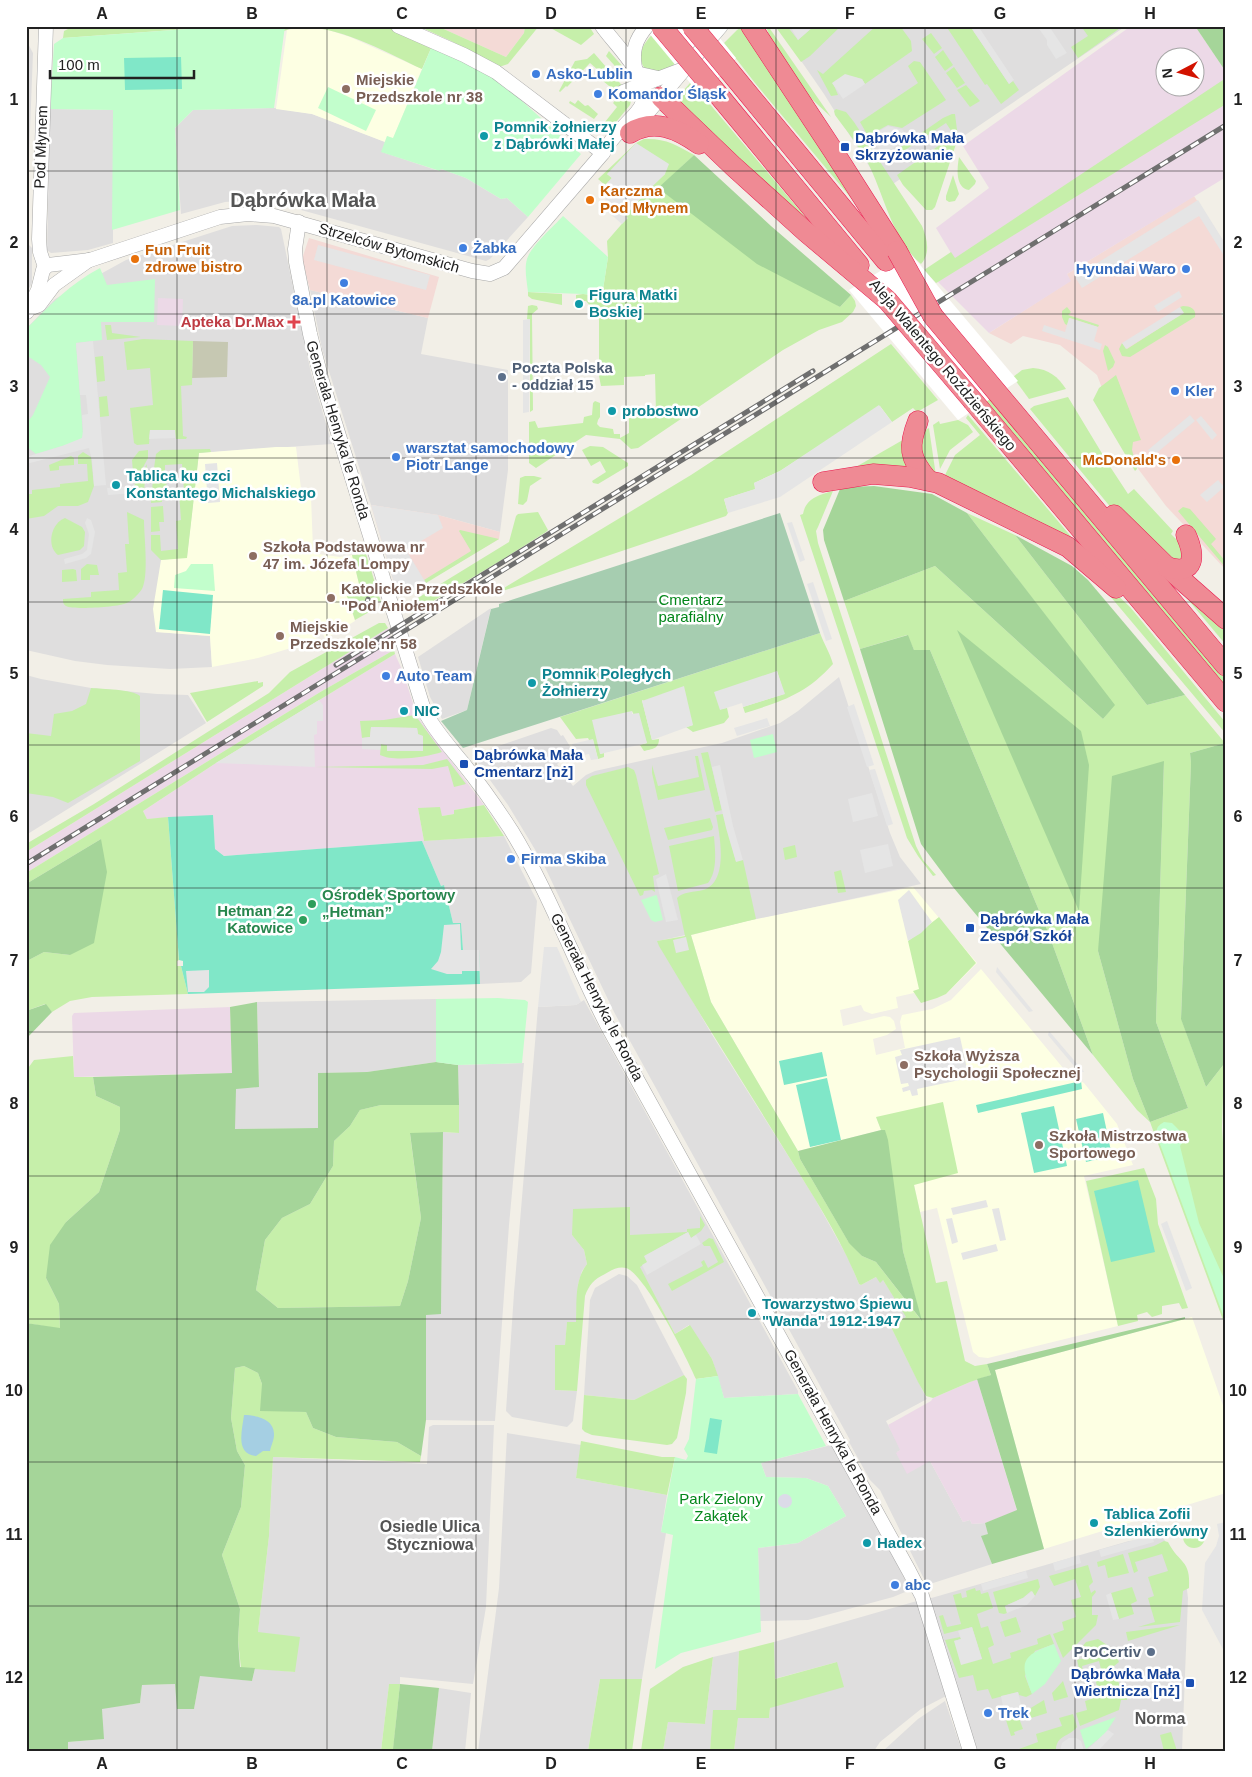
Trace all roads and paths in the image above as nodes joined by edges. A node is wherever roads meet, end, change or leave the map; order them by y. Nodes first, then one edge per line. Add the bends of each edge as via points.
1 (46, 26) edge
2 (398, 26) edge
3 (602, 26) edge
4 (647, 26) edge
5 (661, 26) edge
6 (692, 26) edge
7 (721, 26) edge
8 (751, 26) edge
9 (762, 26) edge
10 (767, 51) junction
11 (684, 68) junction
12 (638, 71) junction
13 (661, 97) junction
14 (630, 133) junction
15 (603, 153) junction
16 (733, 166) junction
17 (299, 222) junction
18 (892, 256) junction
19 (90, 260) junction
20 (47, 270) junction
21 (865, 278) junction
22 (58, 282) junction
23 (26, 312) edge
24 (918, 421) dead end
25 (1029, 431) junction
26 (927, 479) junction
27 (823, 482) dead end
28 (1186, 535) dead end
29 (1166, 567) junction
30 (1143, 603) junction
31 (1226, 619) edge
32 (1226, 666) edge
33 (1226, 702) edge
34 (970, 1751) edge

1 - 20 street, Pod Młynem via 38,239
2 - 15 street via 464,54 496,72
3 - 12 street
4 - 12 street via 634,47
5 - 21 highway, Aleja Walentego Roździeńskiego, bridge
6 - 18 highway, Aleja Walentego Roździeńskiego, bridge
7 - 11 street
8 - 10 highway
9 - 10 highway
10 - 18 highway via 834,152
11 - 12 street via 623,92 658,78
11 - 13 street
12 - 13 street
12 - 15 street via 643,104
13 - 14 street
13 - 16 highway
14 - 15 street
14 - 16 highway via 638,128 662,126 687,136
15 - 17 street, Strzelców Bytomskich via 498,272 482,274
16 - 21 highway
17 - 19 street, Strzelców Bytomskich via 262,214 230,216
17 - 34 street, Generała Henryka le Ronda via 296,262 316,358 424,710 432,725 494,804 526,856 601,1012 909,1571 922,1596
18 - 25 highway, Aleja Walentego Roździeńskiego, bridge via 933,316
19 - 20 street
19 - 22 street
20 - 22 street, Pod Młynem via 62,271
20 - 23 street
21 - 30 highway, Aleja Walentego Roździeńskiego, bridge
22 - 23 street via 39,305
24 - 26 highway via 912,435 912,458
25 - 29 highway via 1071,465 1112,513
25 - 32 highway, Aleja Walentego Roździeńskiego
26 - 27 highway via 873,474
26 - 30 highway via 1068,547 1117,589
28 - 29 highway via 1192,560 1181,570
29 - 31 highway
30 - 33 highway, Aleja Walentego Roździeńskiego

